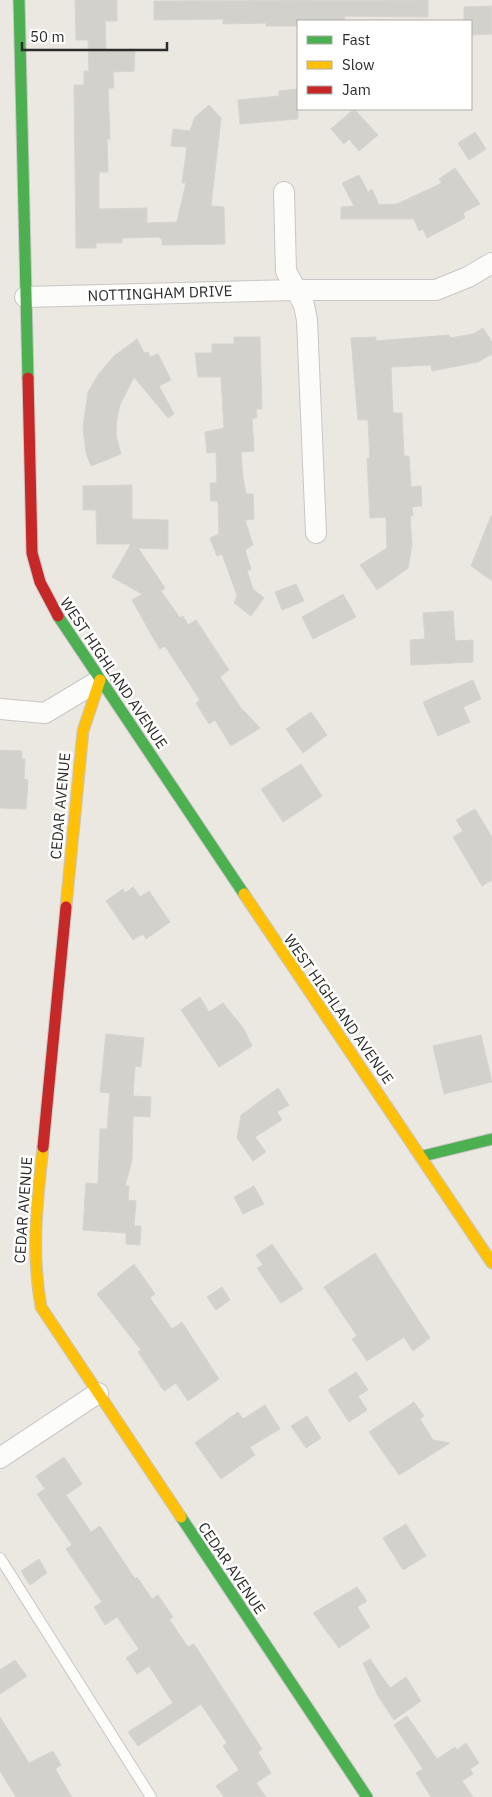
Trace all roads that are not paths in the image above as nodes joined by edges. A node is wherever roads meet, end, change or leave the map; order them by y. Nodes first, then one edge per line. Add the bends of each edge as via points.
1 (19, 0) edge
2 (284, 192) dead end
3 (492, 263) edge
4 (295, 290) junction
5 (25, 297) junction
6 (316, 533) dead end
7 (100, 680) junction
8 (0, 708) edge
9 (492, 1139) edge
10 (423, 1156) junction
11 (492, 1262) edge
12 (98, 1393) junction
13 (0, 1458) edge
14 (0, 1558) edge
15 (4, 1574) edge
16 (151, 1797) edge
17 (367, 1797) edge

1 - 5 street, WEST HIGHLAND AVENUE
2 - 4 street via 286,271
3 - 4 street, NOTTINGHAM DRIVE via 436,290
4 - 5 street, NOTTINGHAM DRIVE
4 - 6 street via 304,305 307,320
5 - 7 street, WEST HIGHLAND AVENUE via 32,553 36,575 45,597
7 - 8 street via 44,713
7 - 10 street, WEST HIGHLAND AVENUE
7 - 12 street, CEDAR AVENUE via 82,731 34,1241 41,1307
9 - 10 street
10 - 11 street, WEST HIGHLAND AVENUE
12 - 13 street
12 - 17 street, CEDAR AVENUE
14 - 15 lane
15 - 16 lane

